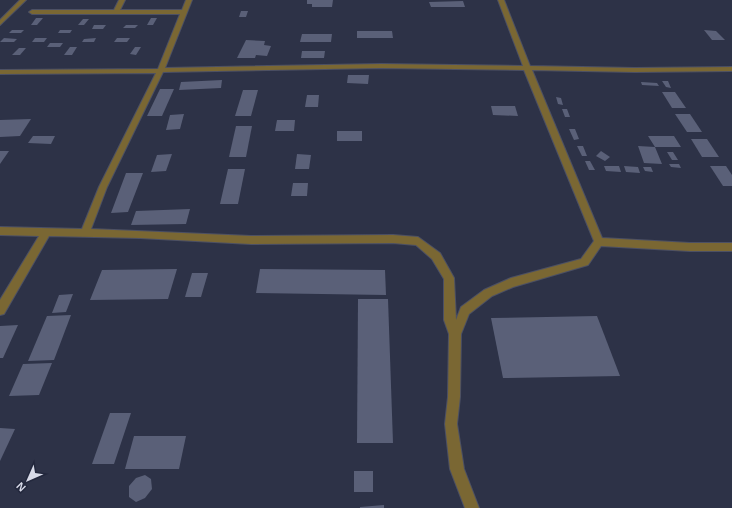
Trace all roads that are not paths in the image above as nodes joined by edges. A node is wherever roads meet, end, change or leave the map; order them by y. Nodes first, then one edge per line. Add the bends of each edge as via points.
1 (23, 0) edge
2 (122, 0) edge
3 (189, 0) edge
4 (501, 0) edge
5 (32, 12) dead end
6 (116, 12) junction
7 (183, 12) junction
8 (0, 23) edge
9 (527, 68) junction
10 (732, 69) edge
11 (161, 70) junction
12 (0, 72) edge
13 (0, 231) edge
14 (46, 233) junction
15 (85, 234) junction
16 (599, 242) junction
17 (732, 247) edge
18 (0, 310) edge
19 (455, 334) junction
20 (472, 508) edge

1 - 8 street
2 - 6 street
3 - 7 street
4 - 9 street
5 - 6 street
6 - 7 street
7 - 11 street
9 - 10 street
9 - 11 street via 381,66
9 - 16 street
11 - 12 street
11 - 15 street via 103,187
13 - 14 street
14 - 15 street
14 - 18 street
15 - 19 street via 251,240 418,241 436,256 449,278 450,320
16 - 17 street
16 - 19 street via 584,262 511,282 488,293 465,311
19 - 20 street via 451,424 457,469

